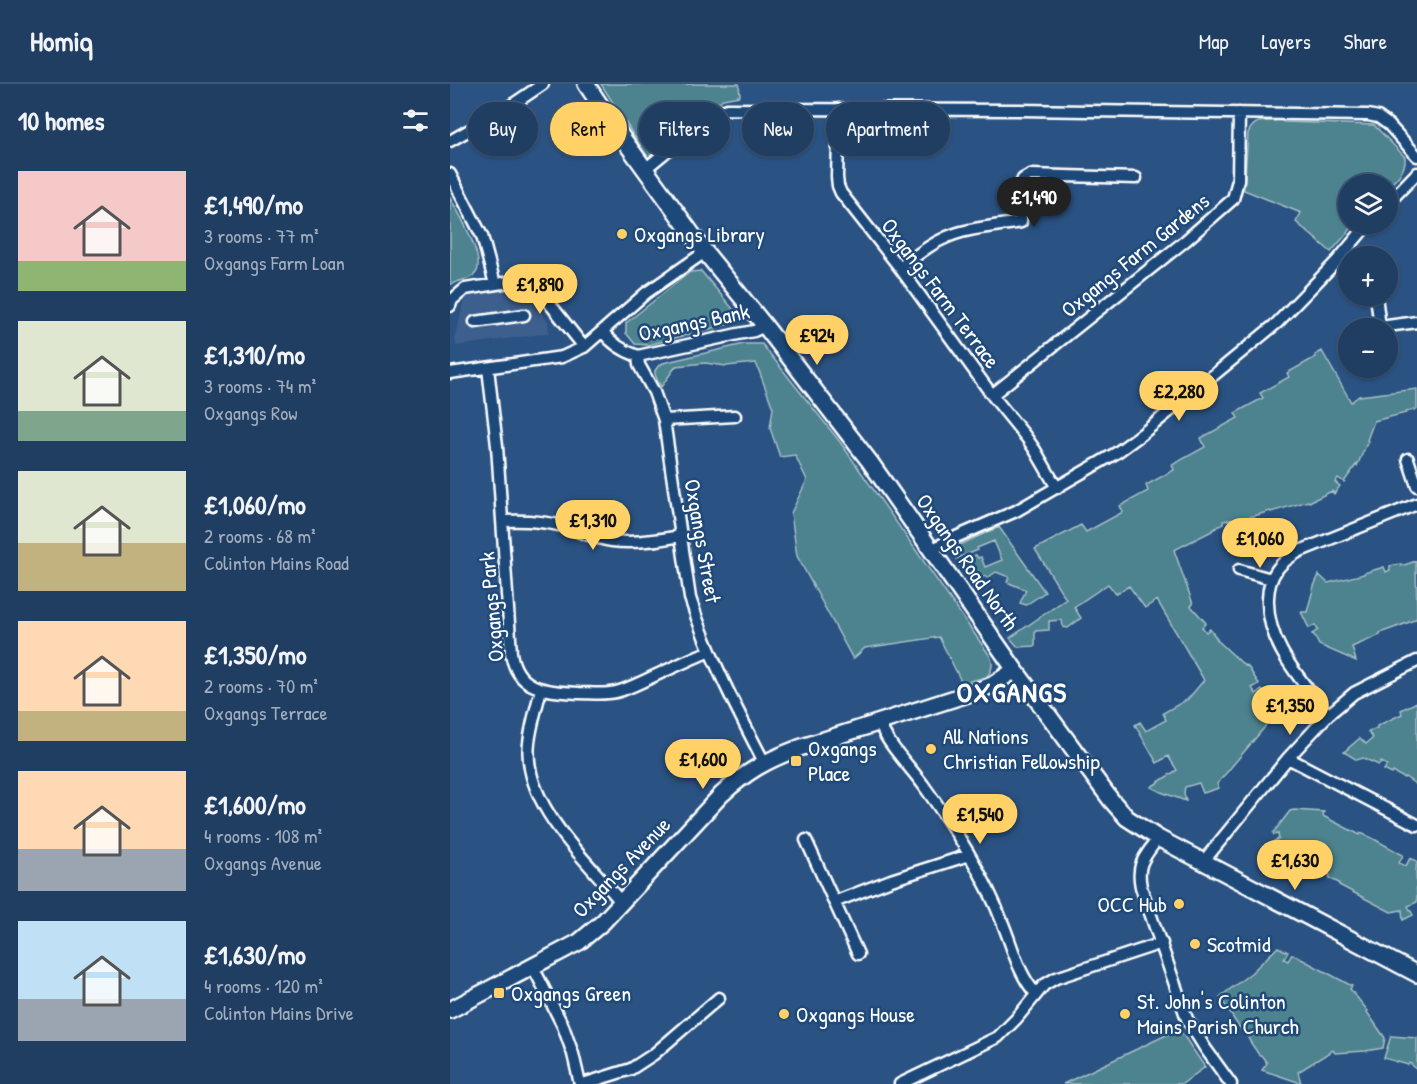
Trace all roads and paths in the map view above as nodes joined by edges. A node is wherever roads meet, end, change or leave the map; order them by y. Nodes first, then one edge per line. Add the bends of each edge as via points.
1 (543, 84) edge
2 (586, 84) edge
3 (826, 109) edge
4 (950, 110) edge
5 (1239, 113) junction
6 (450, 141) edge
7 (838, 156) edge
8 (1417, 156) edge
9 (644, 170) junction
10 (1417, 173) edge
11 (450, 174) edge
12 (1136, 178) dead end
13 (1398, 192) edge
14 (705, 252) junction
15 (1338, 265) edge
16 (900, 268) junction
17 (495, 284) junction
18 (450, 306) edge
19 (524, 315) dead end
20 (475, 322) dead end
21 (1417, 322) edge
22 (1398, 325) edge
23 (765, 326) junction
24 (603, 332) junction
25 (584, 347) junction
26 (638, 356) junction
27 (488, 368) junction
28 (450, 373) edge
29 (992, 395) junction
30 (735, 416) dead end
31 (664, 420) junction
32 (1408, 459) dead end
33 (1417, 486) edge
34 (1057, 488) junction
35 (1417, 504) edge
36 (503, 521) junction
37 (681, 536) junction
38 (932, 550) junction
39 (1239, 570) dead end
40 (1271, 579) junction
41 (710, 651) junction
42 (1417, 661) edge
43 (1016, 670) junction
44 (541, 689) junction
45 (1328, 715) junction
46 (879, 722) junction
47 (1288, 758) junction
48 (764, 762) junction
49 (1417, 825) edge
50 (1158, 838) junction
51 (806, 840) dead end
52 (969, 855) junction
53 (1203, 862) junction
54 (621, 902) junction
55 (834, 902) junction
56 (1162, 944) junction
57 (858, 954) dead end
58 (533, 967) junction
59 (1417, 974) edge
60 (1036, 994) junction
61 (719, 998) dead end
62 (450, 1010) edge
63 (582, 1084) edge
64 (900, 1084) edge
65 (1231, 1084) edge

1 - 6 street
2 - 9 street, Oxgangs Road North
3 - 9 street via 720,110
4 - 5 street
5 - 8 street via 1378,117
5 - 29 street, Oxgangs Farm Gardens via 1238,180 1233,199
7 - 16 street, Oxgangs Farm Terrace via 841,193
9 - 14 street, Oxgangs Road North
10 - 13 street
11 - 17 street via 482,236
12 - 16 street via 1030,175 1020,186 1021,222 943,238
14 - 23 street, Oxgangs Road North
14 - 24 street, Oxgangs Bank via 646,293
15 - 34 street via 1277,323 1142,434
16 - 29 street, Oxgangs Farm Terrace
17 - 18 street via 465,289
17 - 25 street via 516,280 535,285
19 - 20 street
21 - 22 street
23 - 26 street, Oxgangs Bank
23 - 38 street, Oxgangs Road North
24 - 25 street, Oxgangs Bank
24 - 26 street, Oxgangs Bank via 609,341
25 - 27 street, Oxgangs Bank via 562,357
26 - 31 street, Oxgangs Street
27 - 28 street, Oxgangs Bank
27 - 36 street, Oxgangs Park
29 - 34 street, Oxgangs Farm Terrace via 1035,450
30 - 31 street
31 - 37 street, Oxgangs Street
32 - 33 street
34 - 38 street
35 - 40 street via 1300,551 1279,566
36 - 37 street via 563,526 609,541
36 - 44 street, Oxgangs Park via 513,664 523,679
37 - 41 street, Oxgangs Street via 690,598
38 - 43 street, Oxgangs Road North
39 - 40 street
40 - 45 street via 1268,606 1272,632
41 - 44 street via 617,692
41 - 48 street, Oxgangs Street
42 - 45 street via 1354,693
43 - 46 street, Oxgangs Avenue via 974,692
43 - 50 street, Oxgangs Road North via 1120,812
44 - 54 street via 529,743 535,787 572,844
45 - 47 street
46 - 48 street, Oxgangs Avenue
46 - 52 street
47 - 49 street
47 - 53 street
48 - 54 street, Oxgangs Avenue via 721,795
50 - 53 street, Oxgangs Road North
50 - 56 street via 1143,860 1139,875
51 - 55 street
52 - 55 street
52 - 60 street via 994,901 1023,976
53 - 59 street, Oxgangs Road North
54 - 58 street, Oxgangs Avenue via 579,942
55 - 57 street
56 - 60 street via 1056,978
56 - 65 street via 1191,1027
58 - 62 street, Oxgangs Avenue
58 - 63 street via 563,1026
60 - 64 street via 998,1036
61 - 63 street via 631,1069

